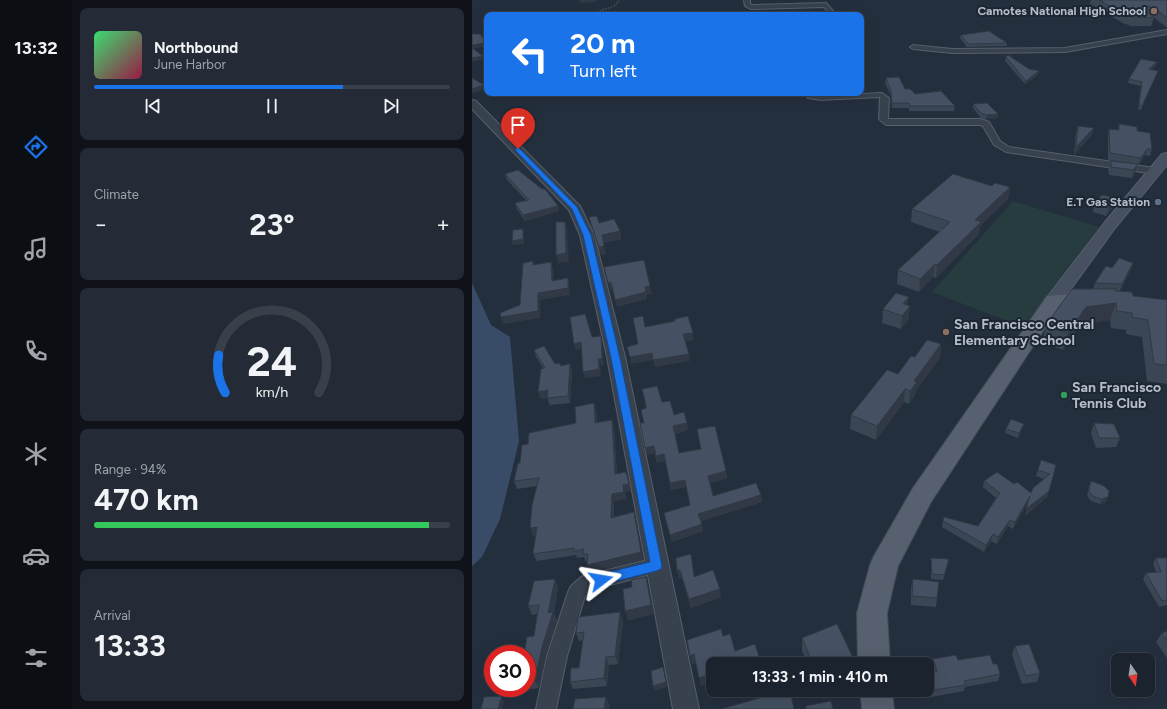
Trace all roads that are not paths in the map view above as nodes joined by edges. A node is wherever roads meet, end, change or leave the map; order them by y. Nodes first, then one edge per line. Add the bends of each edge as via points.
1 (747, 0) edge
2 (828, 12) edge
3 (1153, 24) edge
4 (1166, 32) edge
5 (913, 47) dead end
6 (812, 96) edge
7 (862, 96) edge
8 (864, 96) edge
9 (472, 104) edge
10 (1167, 157) edge
11 (1155, 171) junction
12 (1112, 298) edge
13 (1054, 300) junction
14 (656, 566) junction
15 (874, 657) edge
16 (877, 697) edge
17 (546, 709) edge
18 (686, 709) edge
19 (878, 709) edge

1 - 2 street via 747,5 759,7 826,5
3 - 4 street
4 - 5 street via 1065,50 952,51
6 - 7 street
8 - 11 street via 882,95 885,98 883,119 886,122 981,122 986,124 997,143 1006,149
9 - 14 street via 575,209 587,235 616,358
10 - 11 main road
11 - 13 main road via 1110,225
12 - 13 main road
13 - 15 main road via 922,495 884,565 872,613
14 - 17 street via 587,583 577,592 557,656
14 - 18 street
16 - 19 main road

